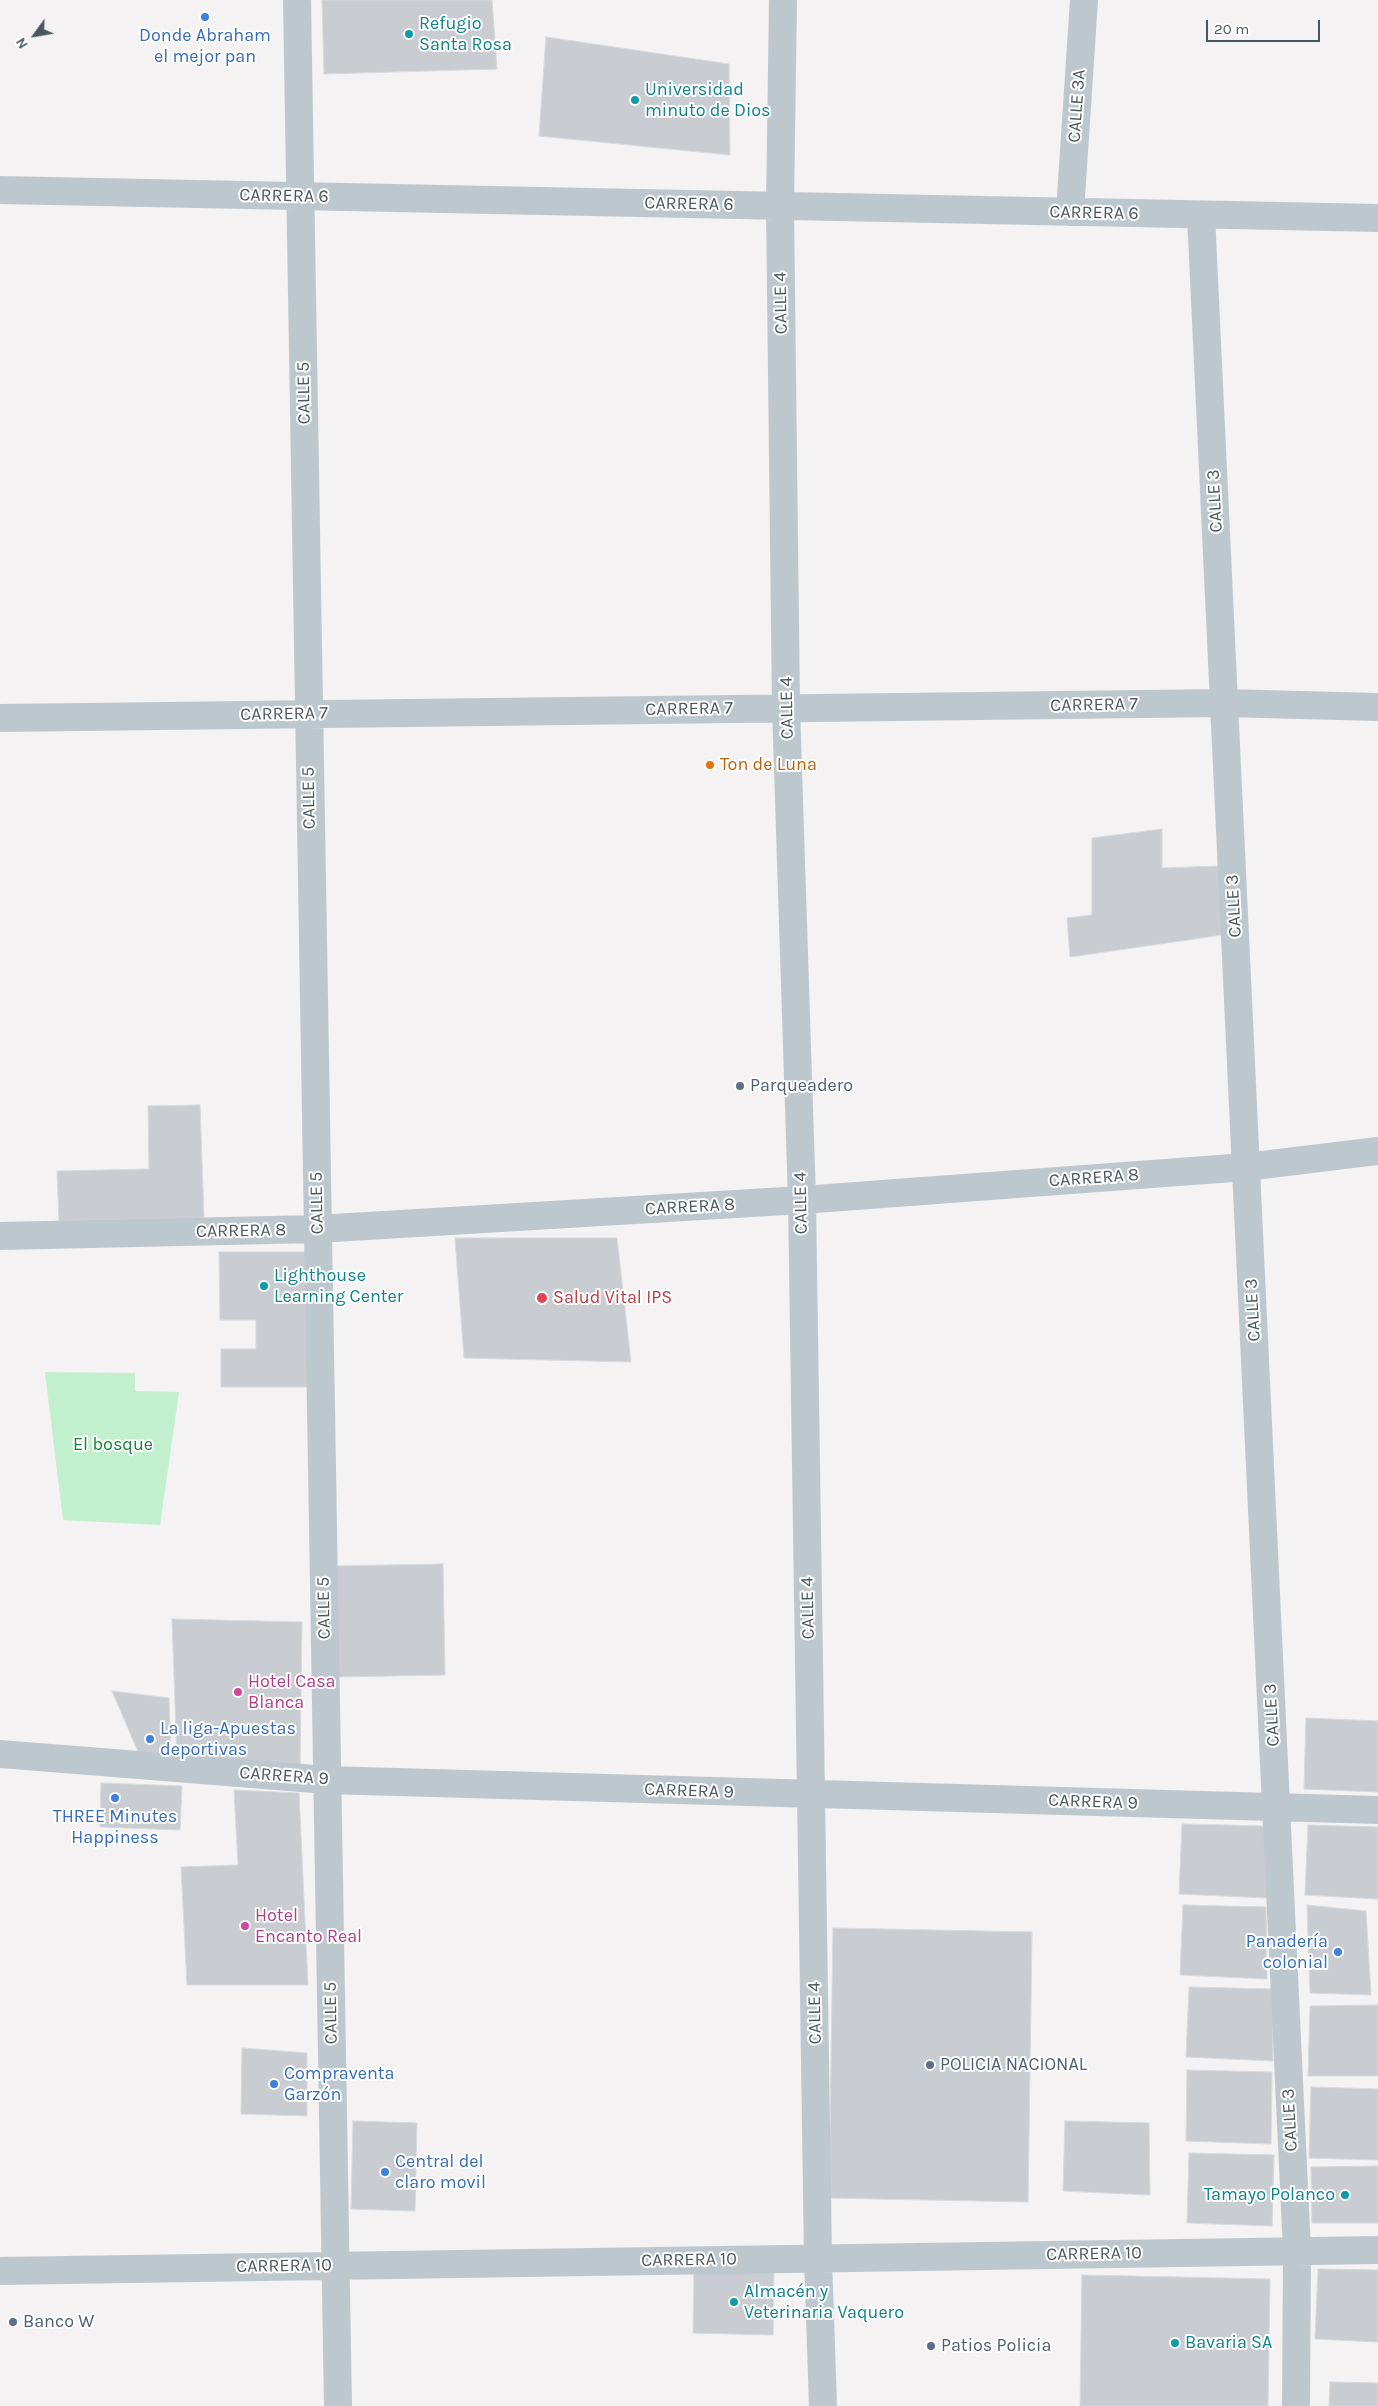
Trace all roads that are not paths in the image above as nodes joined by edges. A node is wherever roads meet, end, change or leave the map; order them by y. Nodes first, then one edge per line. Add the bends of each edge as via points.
1 (297, 0) edge
2 (783, 0) edge
3 (1084, 0) edge
4 (0, 190) edge
5 (301, 196) junction
6 (780, 206) junction
7 (1070, 212) junction
8 (1201, 215) junction
9 (1378, 218) edge
10 (1224, 703) junction
11 (1378, 707) edge
12 (786, 708) junction
13 (308, 714) junction
14 (0, 718) edge
15 (1378, 1151) edge
16 (1246, 1167) junction
17 (802, 1200) junction
18 (317, 1229) junction
19 (0, 1236) edge
20 (0, 1754) edge
21 (327, 1780) junction
22 (811, 1794) junction
23 (1276, 1807) junction
24 (1378, 1810) edge
25 (1378, 2250) edge
26 (1296, 2251) junction
27 (818, 2258) junction
28 (336, 2266) junction
29 (0, 2271) edge
30 (338, 2406) edge
31 (823, 2406) edge
32 (1296, 2406) edge

1 - 5 street, CALLE 5
2 - 6 street, CALLE 4
3 - 7 street, CALLE 3A
4 - 5 street, CARRERA 6
5 - 6 street, CARRERA 6
5 - 13 street, CALLE 5
6 - 7 street, CARRERA 6
6 - 12 street, CALLE 4
7 - 8 street, CARRERA 6
8 - 9 street, CARRERA 6
8 - 10 street, CALLE 3
10 - 11 street, CARRERA 7
10 - 12 street, CARRERA 7
10 - 16 street, CALLE 3
12 - 13 street, CARRERA 7
12 - 17 street, CALLE 4
13 - 14 street, CARRERA 7
13 - 18 street, CALLE 5
15 - 16 street, CARRERA 8
16 - 17 street, CARRERA 8
16 - 23 street, CALLE 3
17 - 18 street, CARRERA 8
17 - 22 street, CALLE 4
18 - 19 street, CARRERA 8
18 - 21 street, CALLE 5
20 - 21 street, CARRERA 9
21 - 22 street, CARRERA 9
21 - 28 street, CALLE 5
22 - 23 street, CARRERA 9
22 - 27 street, CALLE 4
23 - 24 street, CARRERA 9
23 - 26 street, CALLE 3
25 - 26 street, CARRERA 10
26 - 27 street, CARRERA 10
26 - 32 street, CALLE 3
27 - 28 street, CARRERA 10
27 - 31 street, CALLE 4
28 - 29 street, CARRERA 10
28 - 30 street, CALLE 5

